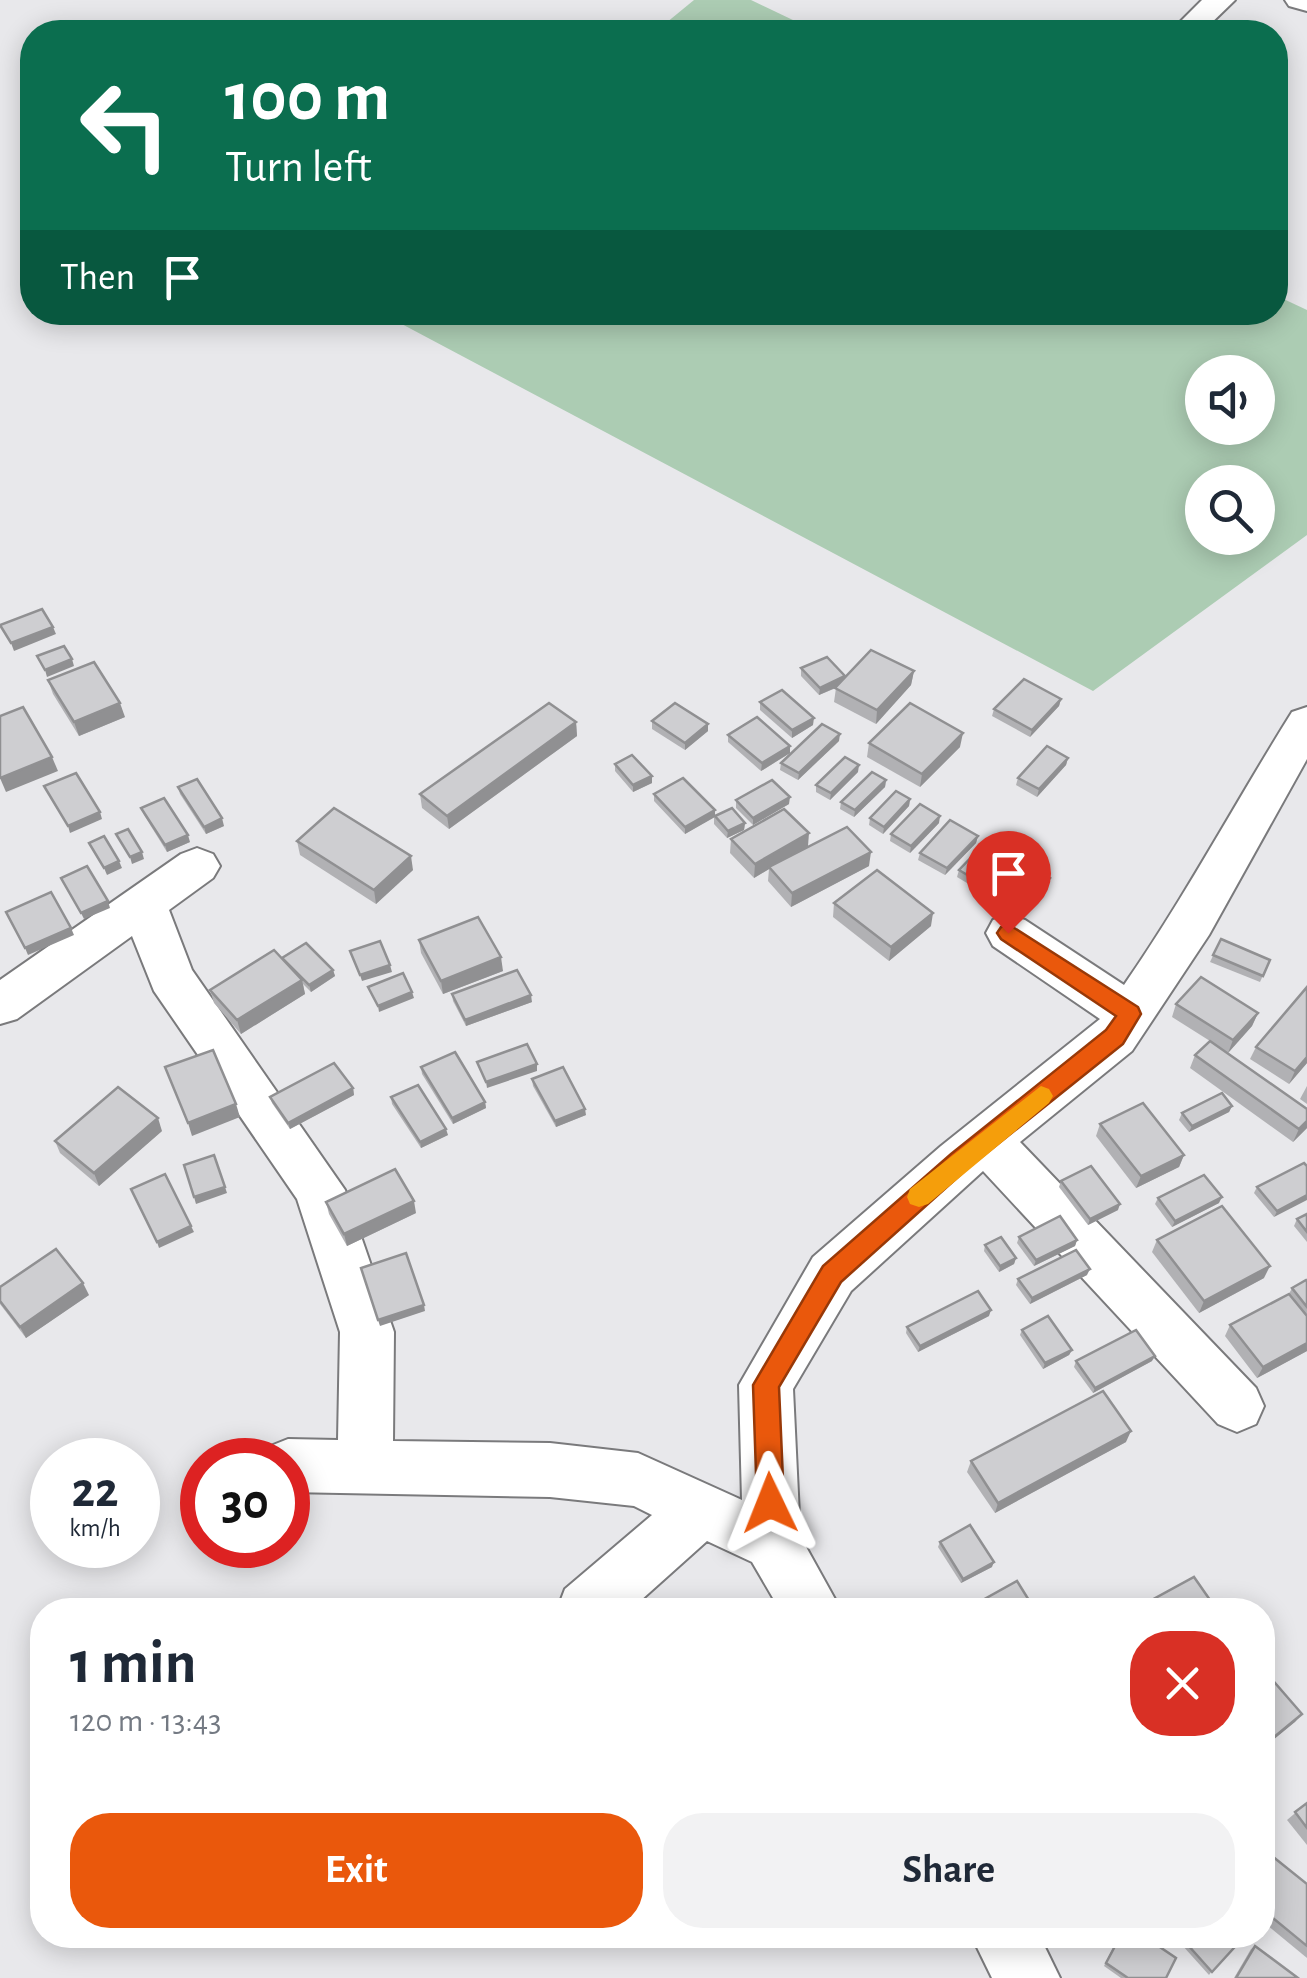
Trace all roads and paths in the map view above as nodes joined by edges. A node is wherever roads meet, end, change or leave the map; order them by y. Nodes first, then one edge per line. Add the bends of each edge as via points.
1 (1220, 0) edge
2 (1198, 20) edge
3 (1307, 723) edge
4 (197, 866) dead end
5 (144, 904) junction
6 (1008, 933) dead end
7 (0, 1005) edge
8 (1130, 1014) junction
9 (986, 1140) junction
10 (1237, 1406) dead end
11 (310, 1466) edge
12 (365, 1467) junction
13 (701, 1509) junction
14 (772, 1542) junction
15 (600, 1598) edge
16 (805, 1598) edge
17 (1010, 1948) edge
18 (1028, 1978) edge

1 - 2 street
3 - 8 street via 1194,922
4 - 5 street
5 - 7 street
5 - 12 street via 170,978 319,1190 367,1332
6 - 8 street
8 - 9 street via 1114,1037
9 - 10 street
9 - 14 street via 832,1274 766,1385
11 - 12 street
12 - 13 street via 550,1470 638,1480
13 - 14 street
13 - 15 street
14 - 16 street
17 - 18 street

